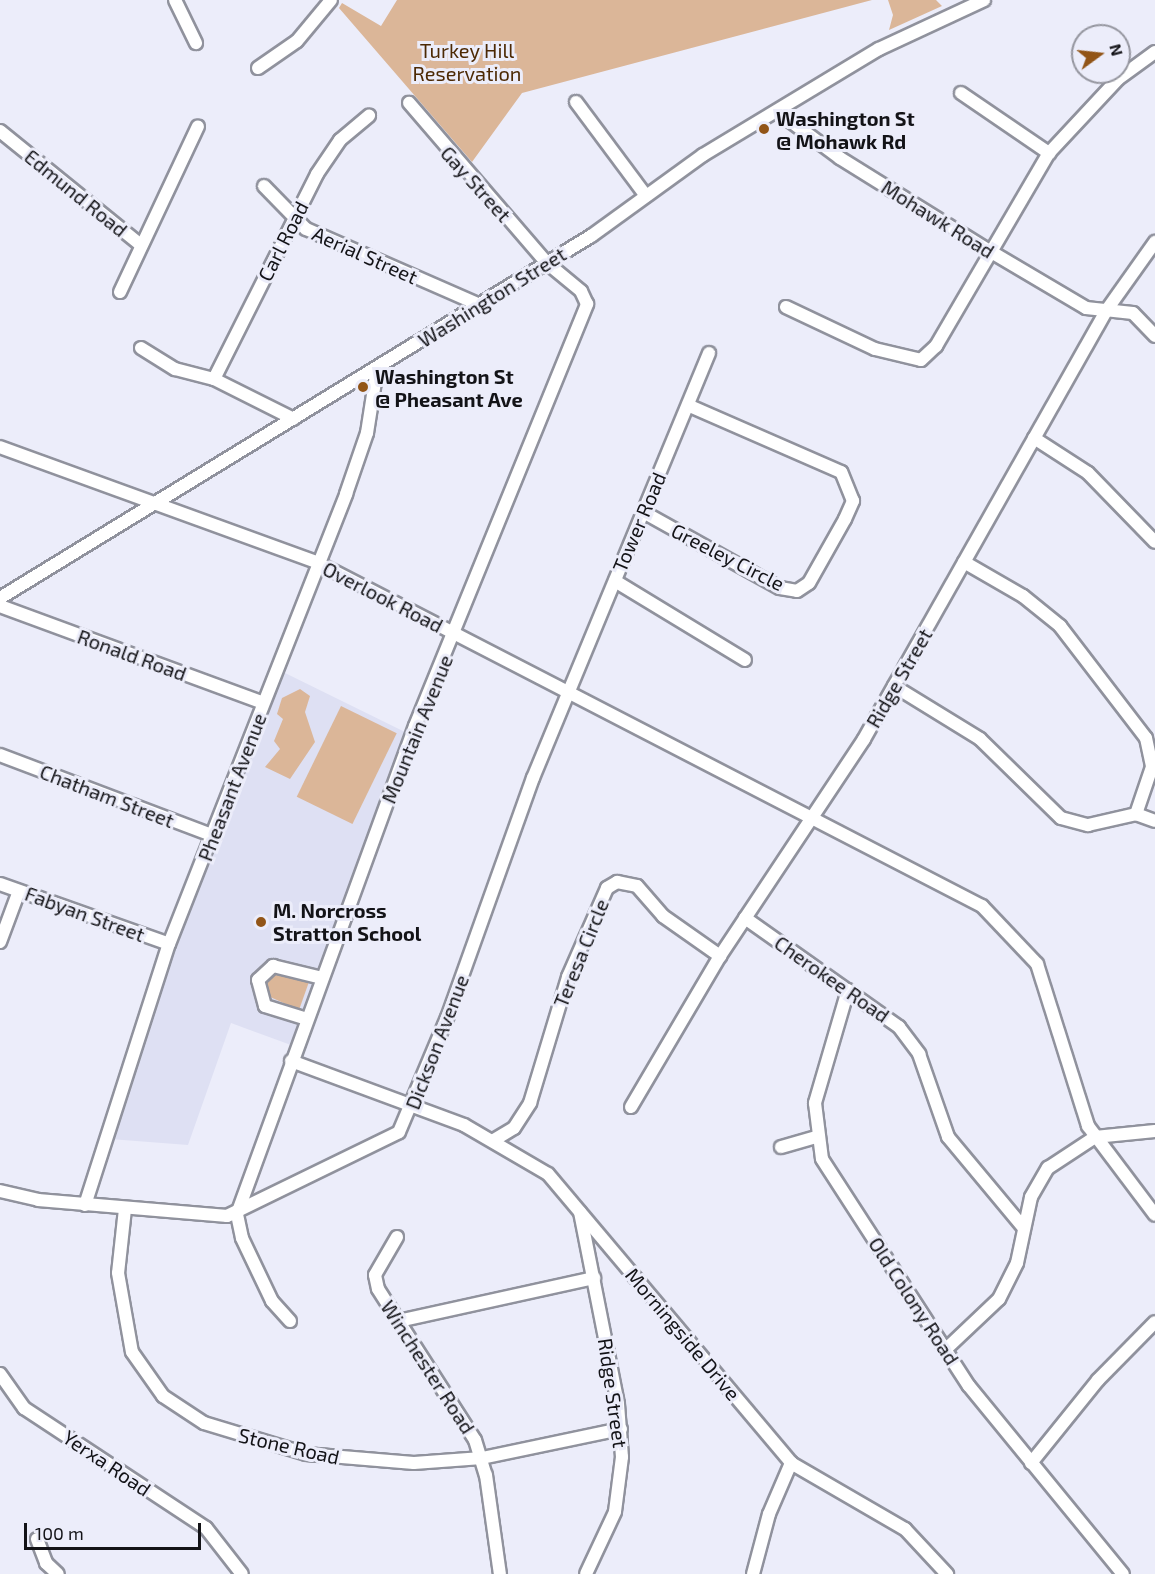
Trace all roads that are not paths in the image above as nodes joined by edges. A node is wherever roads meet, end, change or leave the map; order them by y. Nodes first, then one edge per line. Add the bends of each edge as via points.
1 (175, 0) edge
2 (331, 0) edge
3 (984, 0) edge
4 (196, 43) dead end
5 (1155, 52) edge
6 (258, 68) dead end
7 (961, 93) dead end
8 (576, 102) dead end
9 (409, 103) dead end
10 (778, 112) junction
11 (369, 116) dead end
12 (198, 126) dead end
13 (0, 131) edge
14 (1049, 153) junction
15 (264, 186) dead end
16 (646, 196) junction
17 (293, 220) junction
18 (1155, 242) edge
19 (141, 245) junction
20 (988, 250) junction
21 (546, 262) junction
22 (120, 292) dead end
23 (480, 305) junction
24 (786, 307) dead end
25 (1106, 311) junction
26 (1155, 336) edge
27 (141, 348) dead end
28 (709, 353) dead end
29 (377, 369) junction
30 (214, 379) junction
31 (690, 406) junction
32 (294, 419) junction
33 (1034, 438) junction
34 (0, 447) edge
35 (154, 504) junction
36 (645, 513) junction
37 (1155, 542) edge
38 (316, 562) junction
39 (964, 562) junction
40 (615, 580) junction
41 (0, 598) edge
42 (0, 606) edge
43 (455, 634) junction
44 (745, 660) dead end
45 (894, 686) junction
46 (569, 692) junction
47 (264, 703) junction
48 (0, 755) edge
49 (1136, 814) junction
50 (812, 819) junction
51 (1155, 821) edge
52 (214, 836) junction
53 (0, 884) edge
54 (19, 891) junction
55 (746, 918) junction
56 (0, 942) edge
57 (169, 944) junction
58 (720, 956) junction
59 (322, 978) junction
60 (848, 990) junction
61 (307, 1019) junction
62 (291, 1061) junction
63 (412, 1107) junction
64 (631, 1107) dead end
65 (1155, 1131) edge
66 (815, 1137) junction
67 (1095, 1137) junction
68 (494, 1140) junction
69 (781, 1147) dead end
70 (0, 1191) edge
71 (85, 1205) junction
72 (579, 1208) junction
73 (125, 1209) junction
74 (237, 1214) junction
75 (1155, 1215) edge
76 (1023, 1227) junction
77 (397, 1237) dead end
78 (594, 1278) junction
79 (290, 1321) dead end
80 (398, 1321) junction
81 (1155, 1322) edge
82 (945, 1350) junction
83 (0, 1374) edge
84 (621, 1430) junction
85 (482, 1458) junction
86 (791, 1463) junction
87 (1031, 1463) junction
88 (37, 1539) dead end
89 (58, 1574) edge
90 (242, 1574) edge
91 (500, 1574) edge
92 (586, 1574) edge
93 (753, 1574) edge
94 (947, 1574) edge
95 (1123, 1574) edge

1 - 4 street
2 - 6 street via 297,41
3 - 10 street, Washington Street via 879,49
5 - 14 street via 1118,79
7 - 14 street
8 - 16 street
9 - 21 street, Gay Street
10 - 16 street, Washington Street
10 - 20 street, Mohawk Road via 840,158
11 - 17 street, Carl Road via 340,140
12 - 19 street
13 - 19 street, Edmund Road
14 - 20 street
15 - 17 street, Aerial Street
16 - 21 street, Washington Street
17 - 23 street, Aerial Street
17 - 30 street, Carl Road
18 - 25 street, Ridge Street
19 - 22 street, Edmund Road
20 - 24 street via 936,346 921,360 875,349
20 - 25 street, Mohawk Road via 1086,308
21 - 23 street, Washington Street
21 - 43 street, Mountain Avenue via 581,291 587,304
23 - 29 street, Washington Street
25 - 26 street, Mohawk Road via 1133,313
25 - 33 street, Ridge Street
27 - 30 street via 175,369
28 - 31 street, Tower Road
29 - 32 street, Washington Street
29 - 38 street, Pheasant Avenue via 367,433
30 - 32 street
31 - 36 street, Tower Road
31 - 36 street, Greeley Circle via 841,472 850,483 853,501 810,583 797,591 780,588
32 - 35 street, Washington Street
33 - 37 street via 1088,473
33 - 39 street, Ridge Street
34 - 35 street, Overlook Road
35 - 38 street, Overlook Road
35 - 41 street, Washington Street
36 - 40 street, Tower Road
38 - 43 street, Overlook Road
38 - 47 street, Pheasant Avenue
39 - 45 street, Ridge Street
39 - 49 street via 1023,596 1060,626 1146,738 1152,767
40 - 44 street
40 - 46 street, Tower Road
42 - 47 street, Ronald Road
43 - 46 street, Overlook Road
43 - 59 street, Mountain Avenue
45 - 49 street via 980,739 1061,818 1088,825
45 - 50 street, Ridge Street
46 - 50 street, Overlook Road
46 - 63 street, Dickson Avenue
47 - 52 street, Pheasant Avenue
48 - 52 street, Chatham Street
49 - 51 street
50 - 55 street, Ridge Street
50 - 67 street, Overlook Road via 943,883 1014,934 1037,964 1050,995
52 - 57 street, Pheasant Avenue
53 - 54 street, Fabyan Street
54 - 56 street
54 - 57 street, Fabyan Street
55 - 58 street, Ridge Street
55 - 60 street, Cherokee Road
57 - 71 street, Pheasant Avenue
58 - 64 street, Ridge Street
58 - 68 street, Teresa Circle via 663,916 637,886 617,882 607,888 568,977 530,1103 513,1128
59 - 61 street, Mountain Avenue
59 - 61 street via 273,966 258,980 265,1006
60 - 66 street, Old Colony Road via 819,1083
60 - 76 street, Cherokee Road via 909,1039 948,1137
61 - 62 street, Mountain Avenue
62 - 63 street, Morningside Drive
62 - 74 street, Mountain Avenue
63 - 68 street, Morningside Drive
63 - 74 street, Dickson Avenue via 407,1121 387,1139
65 - 67 street
66 - 69 street
66 - 82 street, Old Colony Road via 832,1177
67 - 75 street, Overlook Road
67 - 76 street via 1048,1168 1031,1197
68 - 72 street, Morningside Drive via 548,1174
70 - 71 street, Dickson Avenue
71 - 73 street, Dickson Avenue
72 - 78 street, Ridge Street
72 - 86 street, Morningside Drive
73 - 74 street, Dickson Avenue
73 - 85 street, Stone Road via 118,1273 123,1327 141,1371 183,1412 245,1438 339,1459 414,1463
74 - 79 street via 242,1238 272,1301
76 - 82 street via 1017,1263 999,1299
77 - 80 street, Winchester Road via 375,1275
78 - 80 street
78 - 84 street, Ridge Street
80 - 85 street, Winchester Road via 466,1422
81 - 87 street via 1098,1380
82 - 87 street, Old Colony Road
83 - 90 street, Yerxa Road via 24,1408 206,1528
84 - 85 street, Stone Road
84 - 92 street, Ridge Street via 615,1512
85 - 91 street, Winchester Road
86 - 93 street via 769,1514
86 - 94 street, Morningside Drive via 905,1529
87 - 95 street, Old Colony Road
88 - 89 street via 46,1563

